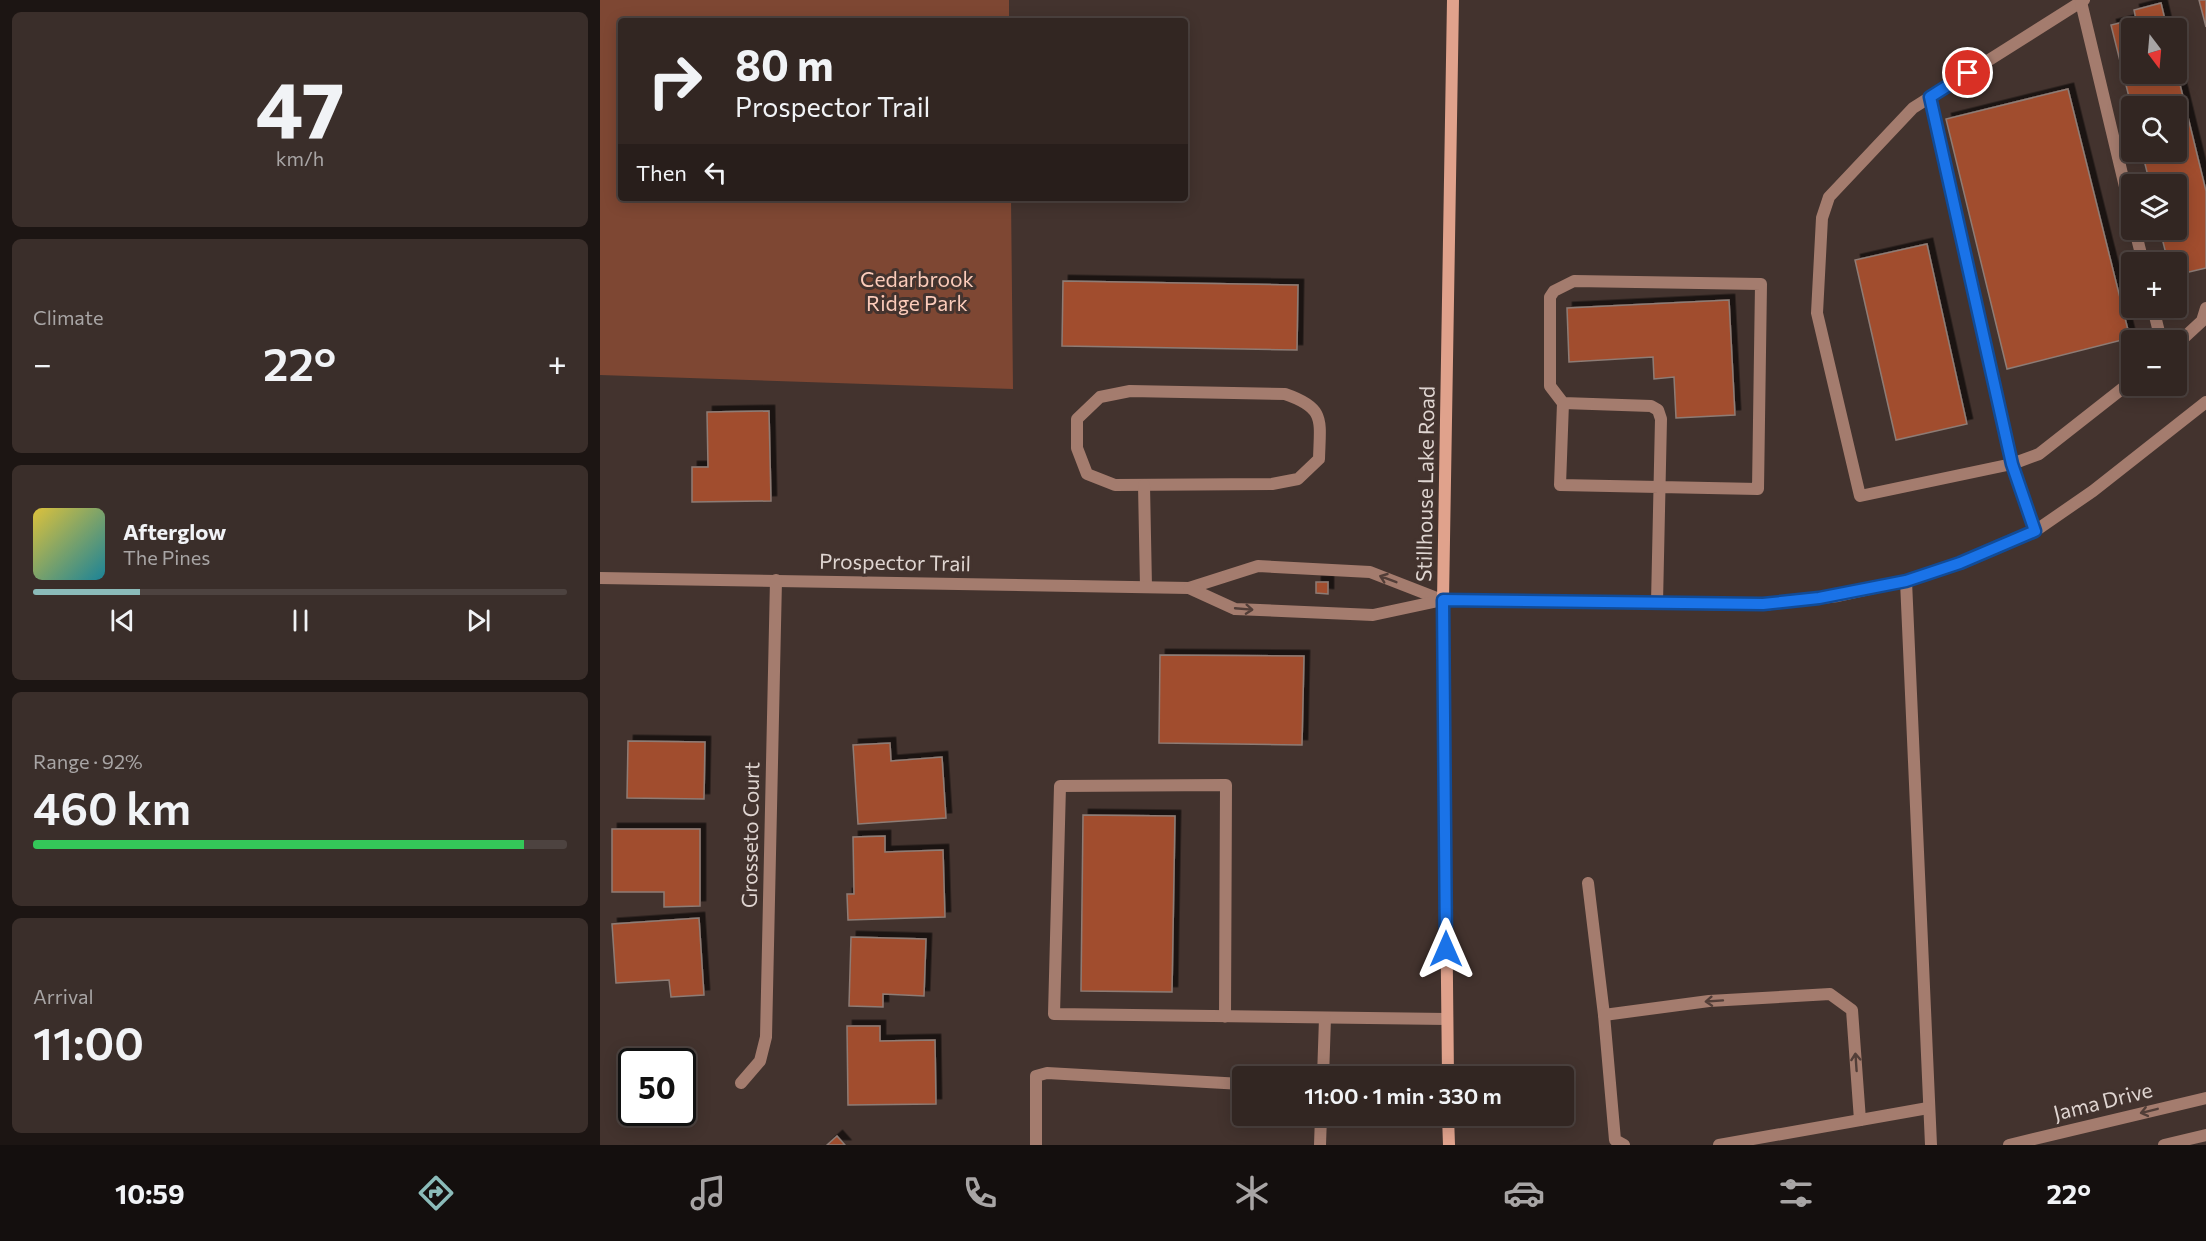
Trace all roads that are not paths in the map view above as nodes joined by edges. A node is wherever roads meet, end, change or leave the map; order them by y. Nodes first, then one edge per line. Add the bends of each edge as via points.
1 (1453, 0) edge
2 (2083, 1) edge
3 (1930, 97) junction
4 (2122, 174) edge
5 (2206, 308) edge
6 (2187, 335) edge
7 (2121, 390) edge
8 (2206, 402) edge
9 (1563, 404) junction
10 (2012, 464) junction
11 (1144, 485) junction
12 (1660, 487) junction
13 (2035, 531) junction
14 (600, 578) edge
15 (776, 580) junction
16 (1906, 581) junction
17 (1146, 587) junction
18 (1190, 588) junction
19 (1443, 600) junction
20 (1657, 603) junction
21 (1588, 883) dead end
22 (1604, 1015) junction
23 (1225, 1017) junction
24 (1325, 1018) junction
25 (1447, 1019) junction
26 (1323, 1066) edge
27 (1448, 1066) edge
28 (741, 1083) dead end
29 (1232, 1083) edge
30 (2206, 1098) edge
31 (1928, 1108) junction
32 (1860, 1120) junction
33 (1321, 1126) edge
34 (1448, 1126) edge
35 (2206, 1135) edge
36 (1036, 1145) edge
37 (1320, 1145) edge
38 (1449, 1145) edge
39 (1624, 1145) edge
40 (1719, 1145) edge
41 (1931, 1145) edge
42 (2008, 1145) edge
43 (2164, 1145) edge

1 - 19 main road, Stillhouse Lake Road
2 - 3 street
2 - 4 street
3 - 10 street
3 - 10 street via 1913,108 1829,197 1822,218 1817,313 1860,496
5 - 6 street via 2202,321
7 - 10 street via 2039,454
8 - 13 street, Prospector Trail
9 - 12 street via 1652,406 1658,410
9 - 12 street via 1560,485
9 - 12 street via 1550,386 1550,375 1551,297 1563,285 1574,281 1761,284 1758,489
10 - 13 street
11 - 11 street via 1272,484 1298,479 1319,459 1320,421 1308,402 1285,394 1130,391 1100,397 1077,418 1077,448 1087,474 1115,485
11 - 17 street
12 - 20 street
13 - 16 street, Prospector Trail
14 - 15 street, Prospector Trail
15 - 17 street, Prospector Trail
15 - 28 street, Grosseto Court via 766,1037 760,1061
16 - 20 street, Prospector Trail via 1838,596 1763,604
16 - 31 street
17 - 18 street, Prospector Trail
18 -> 19 street, Prospector Trail via 1235,609 1247,610 1373,615
19 -> 18 street, Prospector Trail via 1370,572 1258,566
19 - 20 street, Prospector Trail
19 - 25 main road, Stillhouse Lake Road
21 - 22 street
32 -> 22 street via 1852,1010 1830,994 1709,1001
22 - 39 street via 1615,1140
23 - 23 street via 1054,1014 1060,786 1226,785
23 - 24 street
24 - 25 street
24 - 26 street
25 - 27 main road, Stillhouse Lake Road
29 - 36 street via 1047,1073 1036,1076
30 -> 42 street, Jama Drive
31 - 32 street
31 - 41 street
32 - 40 street
33 - 37 street
34 - 38 main road
35 - 43 street

